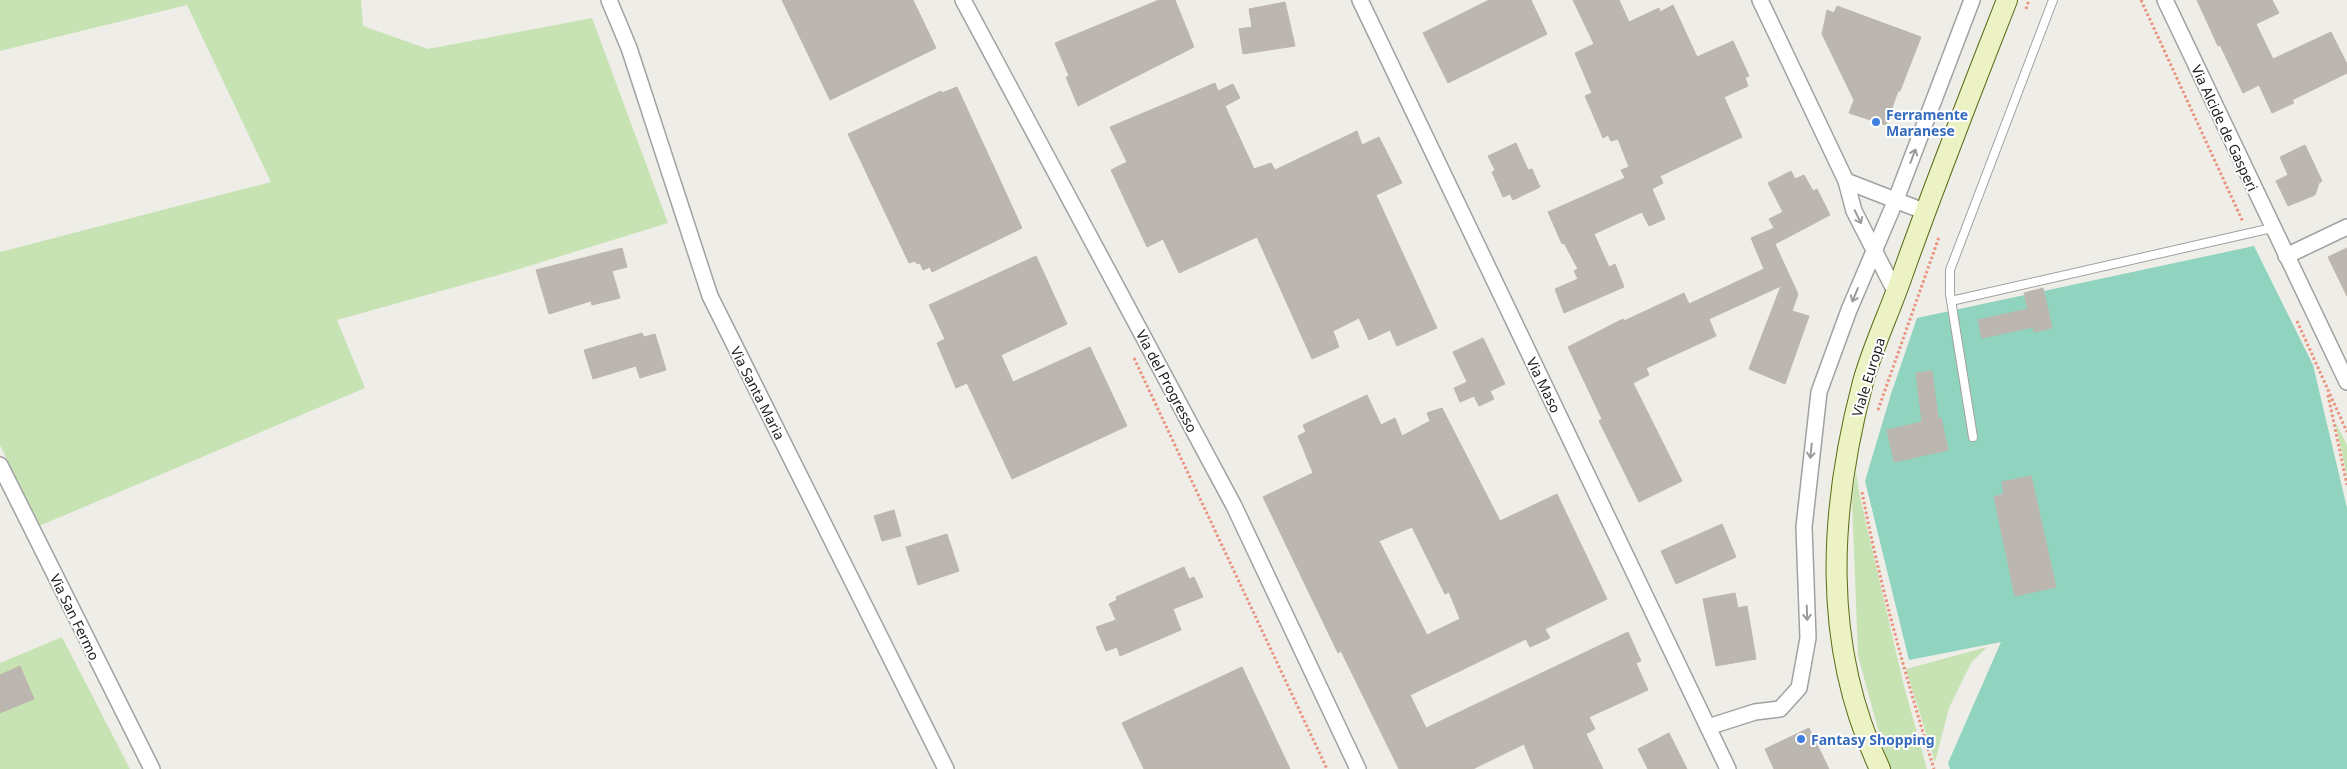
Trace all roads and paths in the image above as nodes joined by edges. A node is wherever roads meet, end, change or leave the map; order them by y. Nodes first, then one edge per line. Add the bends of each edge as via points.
1 (609, 0) edge
2 (963, 0) edge
3 (1360, 0) edge
4 (1760, 0) edge
5 (1972, 0) edge
6 (2007, 0) edge
7 (2029, 0) edge
8 (2052, 0) edge
9 (2141, 0) edge
10 (2165, 0) edge
11 (2022, 18) dead end
12 (1846, 181) junction
13 (1895, 202) junction
14 (1926, 212) junction
15 (2347, 227) edge
16 (2272, 228) junction
17 (2248, 234) junction
18 (1939, 236) dead end
19 (1874, 251) junction
20 (2286, 256) junction
21 (1896, 293) junction
22 (1951, 301) junction
23 (2295, 316) dead end
24 (1130, 352) dead end
25 (2347, 382) edge
26 (2326, 387) junction
27 (1877, 412) dead end
28 (2347, 432) edge
29 (1973, 436) dead end
30 (0, 465) edge
31 (1860, 482) dead end
32 (2347, 485) edge
33 (1708, 727) junction
34 (152, 769) edge
35 (946, 769) edge
36 (1327, 769) edge
37 (1358, 769) edge
38 (1728, 769) edge
39 (1880, 769) edge
40 (1934, 769) edge

1 - 35 street, Via Santa Maria via 629,48 710,296
2 - 37 street, Via del Progresso via 1234,506
3 - 33 street, Via Maso
4 - 12 street
13 -> 5 street
6 - 14 main road, Viale Europa
7 - 11 path
8 - 22 lane via 1950,270
9 - 17 path
10 - 16 street, Via Alcide de Gasperi
12 - 13 street
12 -> 19 street via 1854,211
13 - 14 street
13 - 19 street
14 - 21 main road, Viale Europa
15 - 20 street
16 - 17 lane
16 - 20 street, Via Alcide de Gasperi
17 - 22 lane
18 - 27 path
19 - 21 street
19 -> 33 street via 1819,392 1804,526 1808,638 1799,688 1780,710 1756,712
20 - 25 street, Via Alcide de Gasperi
21 - 39 main road, Viale Europa via 1864,380 1841,482 1836,541 1837,618 1852,692
22 - 29 lane
23 - 26 path
24 - 36 path
26 - 28 path
26 - 32 path
30 - 34 street, Via San Fermo
31 - 40 path via 1876,565
33 - 38 street, Via Maso

